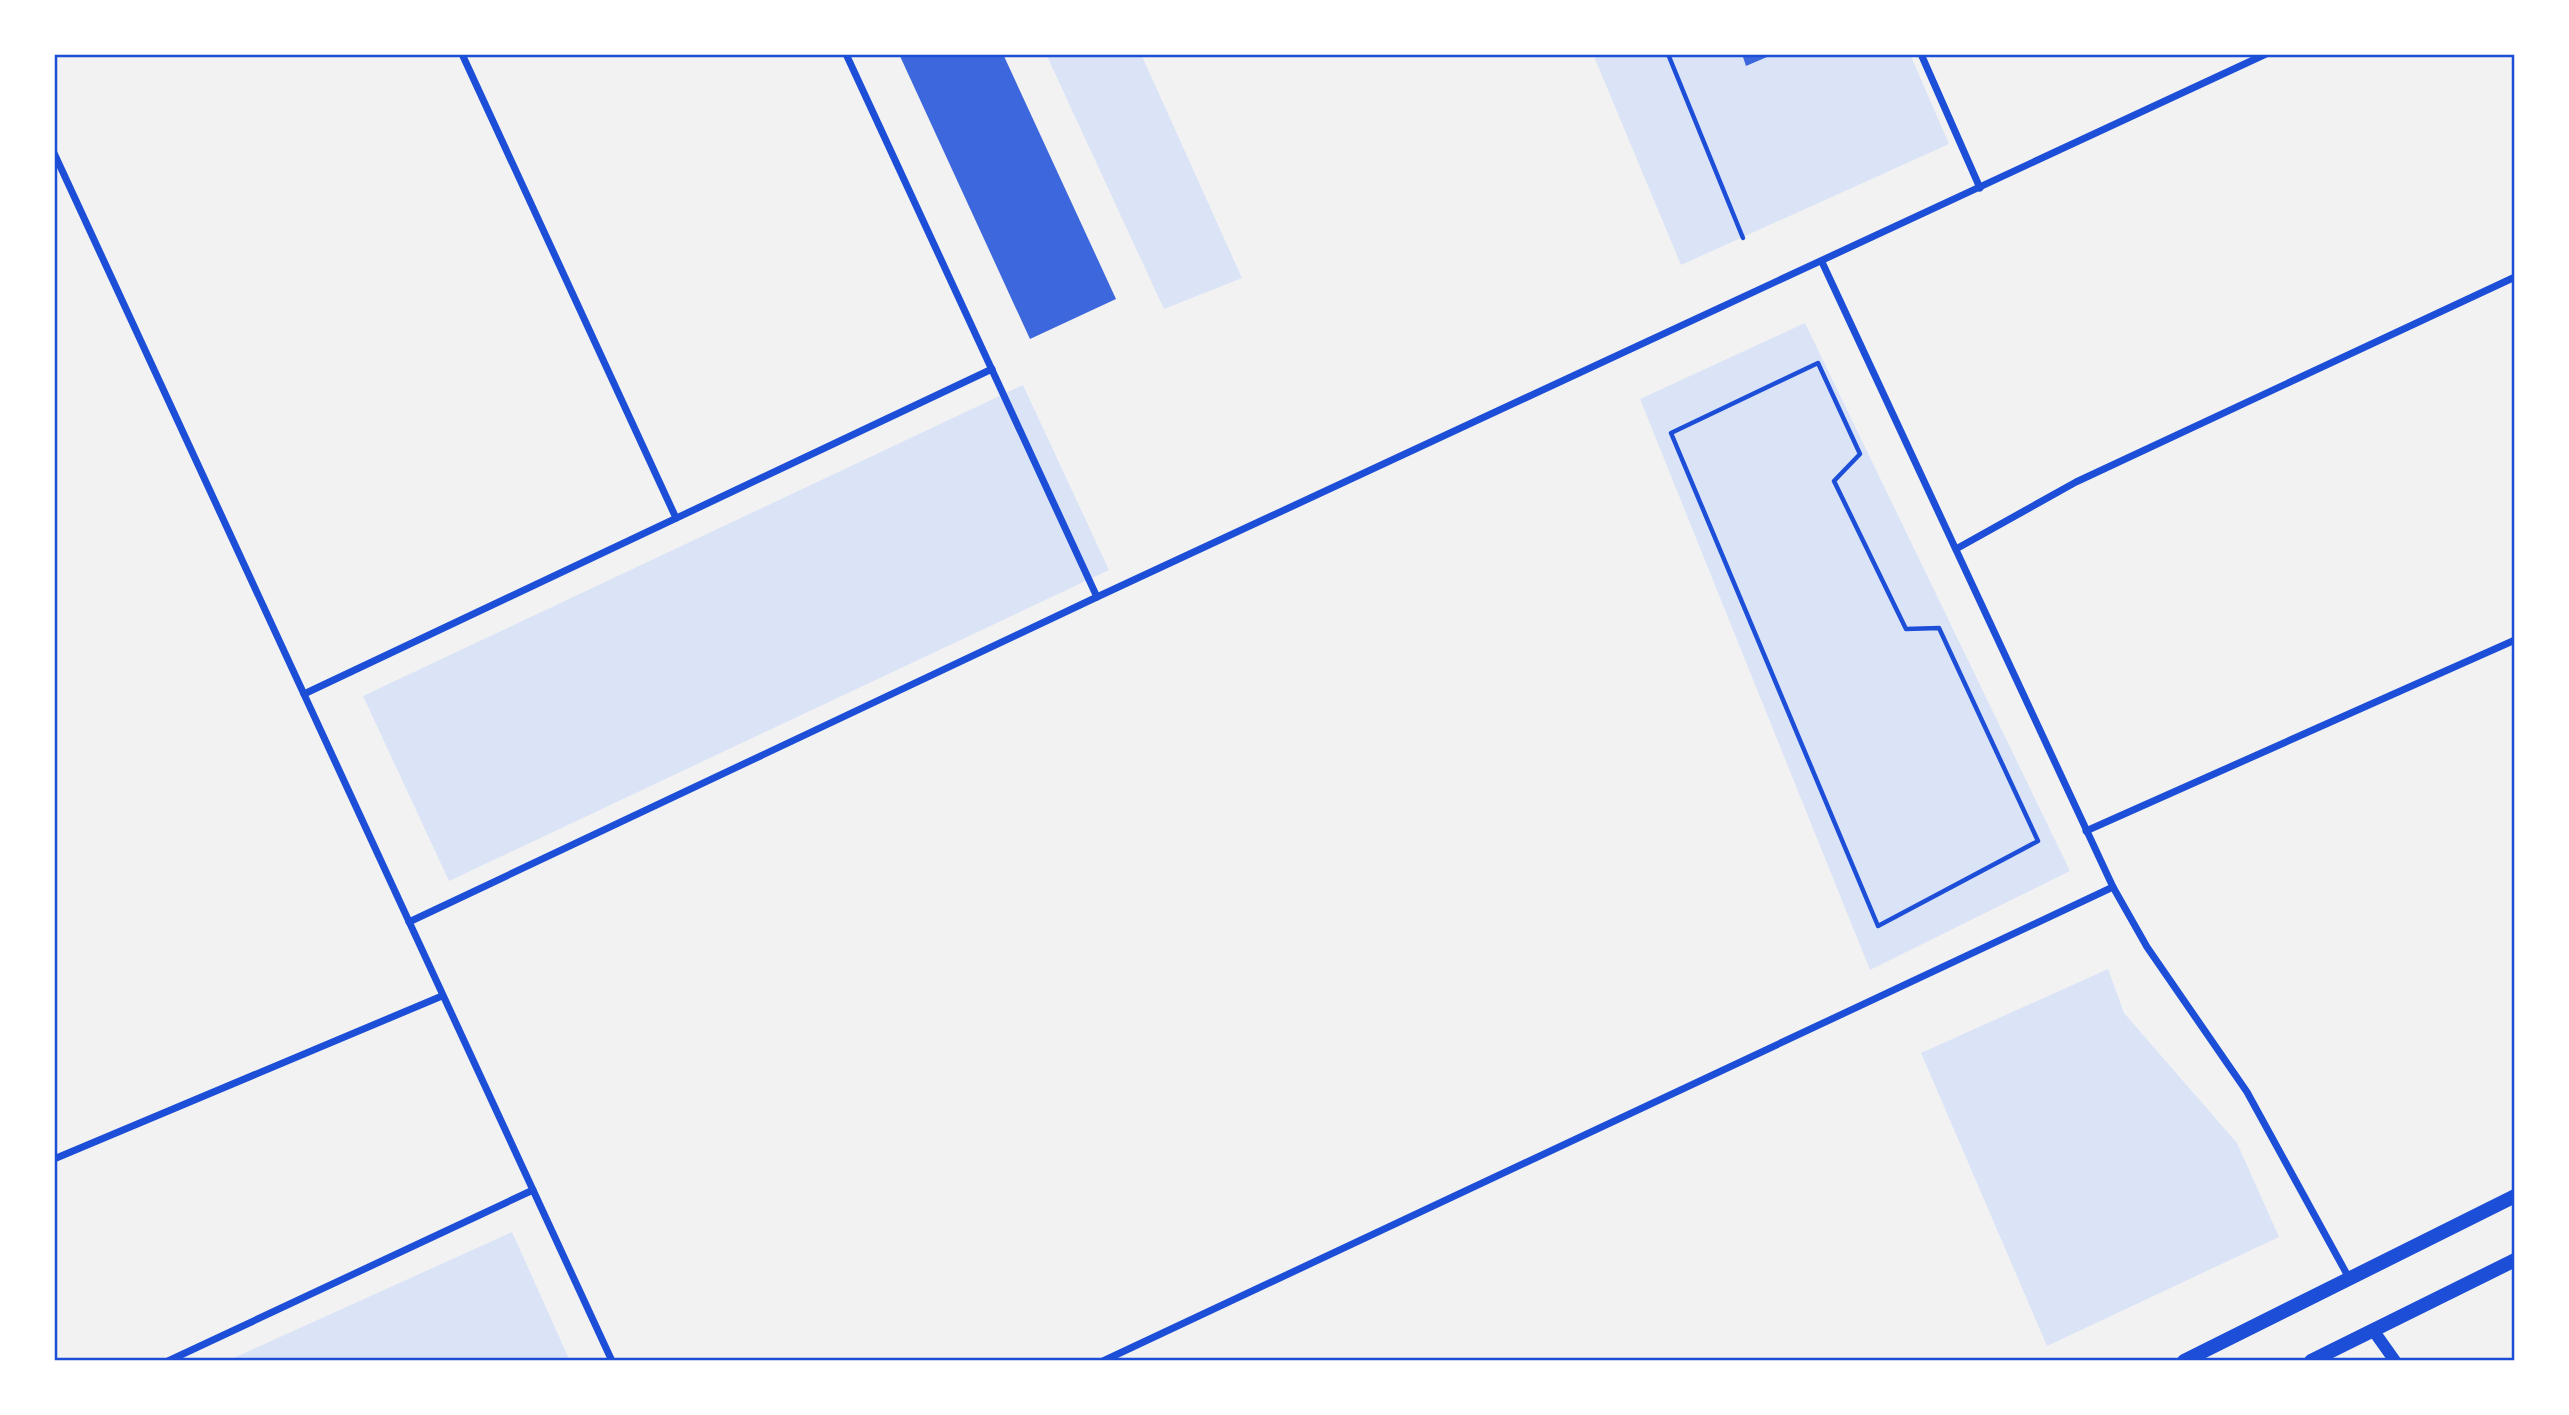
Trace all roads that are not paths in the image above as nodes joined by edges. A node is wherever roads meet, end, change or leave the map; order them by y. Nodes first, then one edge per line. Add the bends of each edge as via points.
1 (463, 54) edge
2 (846, 54) edge
3 (1922, 54) edge
4 (2266, 54) edge
5 (54, 153) edge
6 (1980, 188) junction
7 (1822, 262) junction
8 (2515, 277) edge
9 (992, 369) junction
10 (676, 518) junction
11 (1956, 549) junction
12 (1097, 597) junction
13 (2515, 640) edge
14 (304, 694) junction
15 (2086, 831) junction
16 (2113, 887) junction
17 (409, 922) junction
18 (442, 996) junction
19 (54, 1159) edge
20 (533, 1190) junction
21 (2515, 1196) edge
22 (2515, 1261) edge
23 (2349, 1279) junction
24 (2373, 1330) junction
25 (168, 1361) edge
26 (612, 1361) edge
27 (1103, 1361) edge
28 (2184, 1361) edge
29 (2311, 1361) edge
30 (2395, 1361) edge

1 - 10 street
2 - 9 street
3 - 6 street
4 - 6 street
5 - 14 street
6 - 7 street
7 - 11 street
7 - 12 street
8 - 11 street via 2076,482
9 - 10 street
9 - 12 street
10 - 14 street
11 - 15 street
12 - 17 street
13 - 15 street
14 - 17 street
15 - 16 street
16 - 23 street via 2147,947 2247,1092
16 - 27 street
17 - 18 street
18 - 19 street
18 - 20 street
20 - 25 street
20 - 26 street
21 - 23 main road
22 - 24 main road
23 - 28 main road
24 - 29 main road
24 - 30 street

